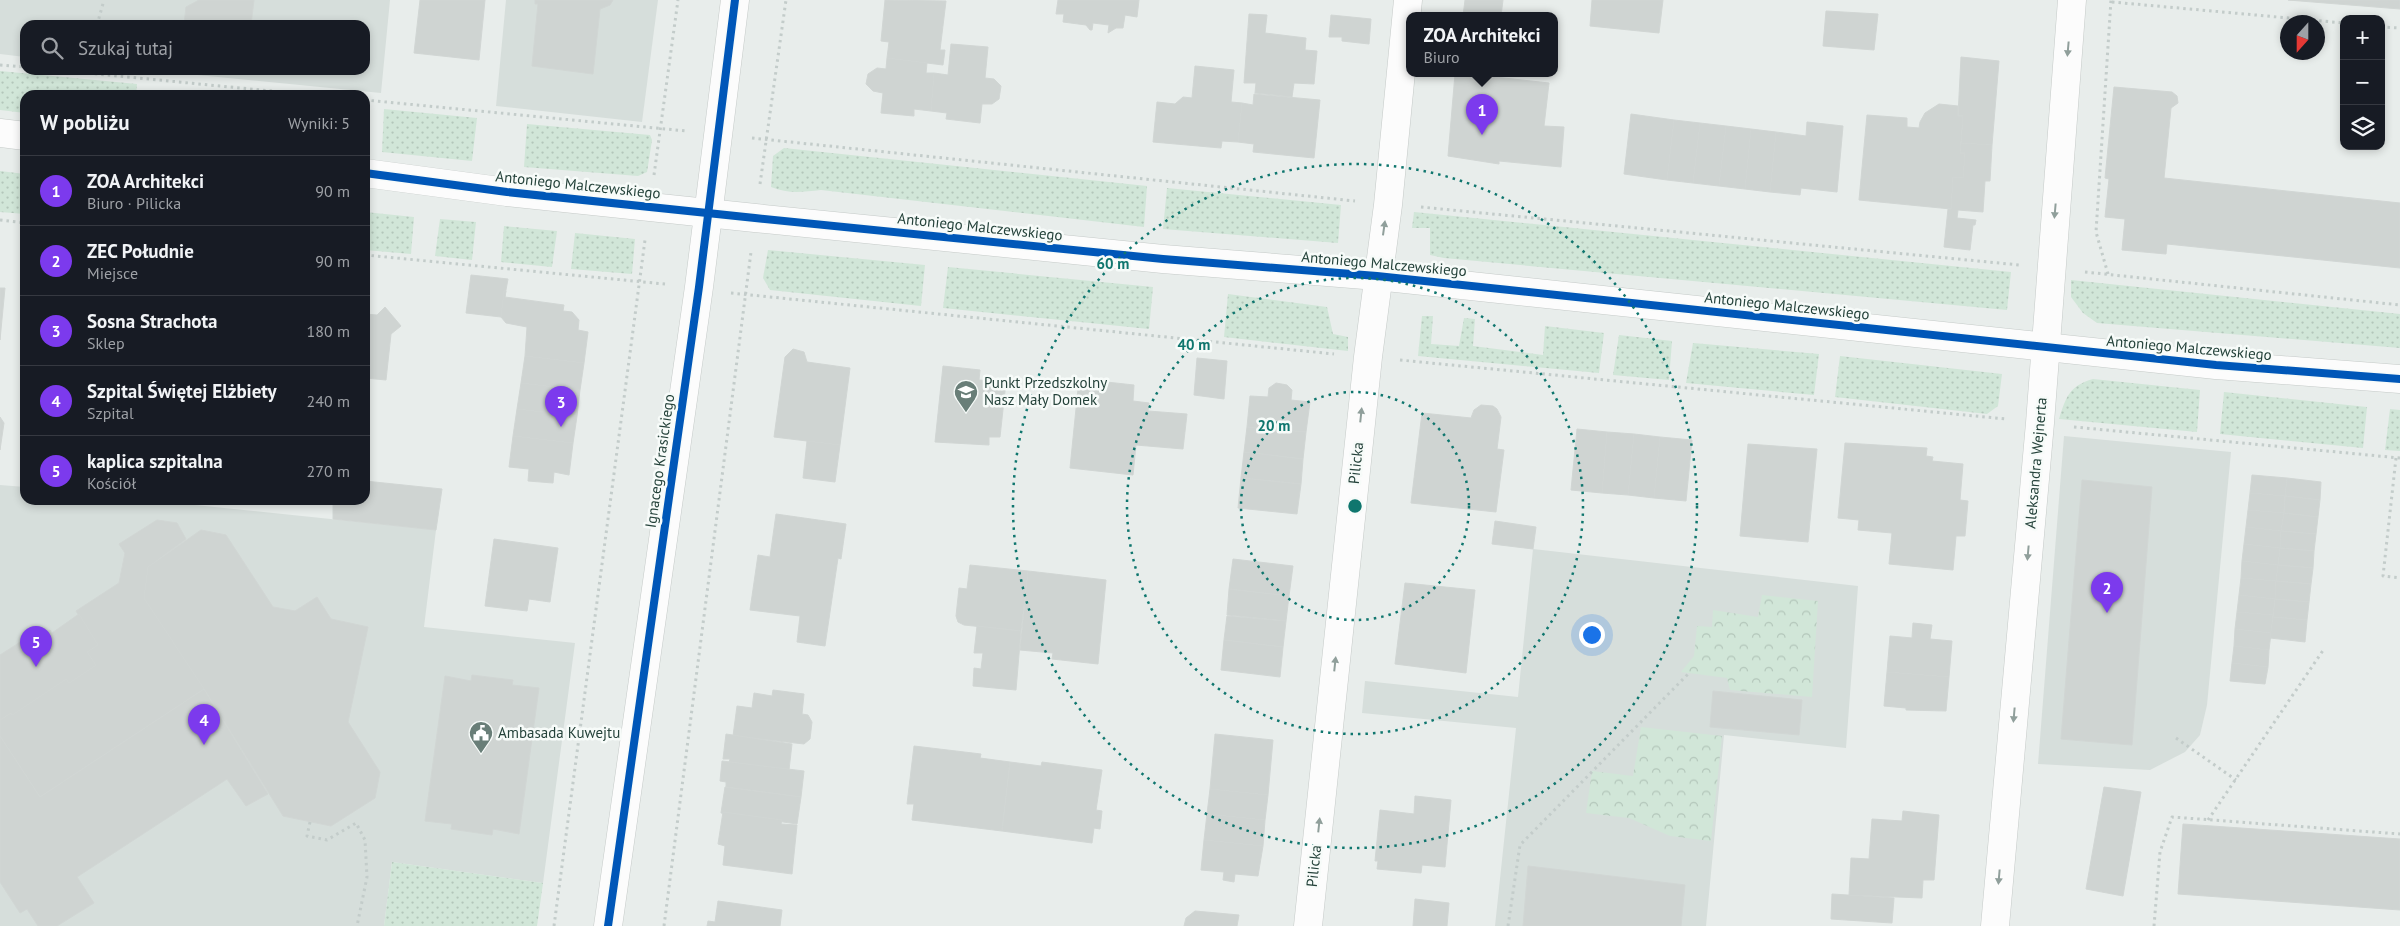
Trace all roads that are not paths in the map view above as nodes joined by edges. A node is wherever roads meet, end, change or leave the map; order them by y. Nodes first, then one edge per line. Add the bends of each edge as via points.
1 (736, 0) edge
2 (2072, 0) edge
3 (1406, 20) edge
4 (0, 133) edge
5 (20, 135) edge
6 (370, 174) edge
7 (709, 212) junction
8 (1377, 276) junction
9 (2044, 348) junction
10 (2400, 379) edge
11 (608, 926) edge
12 (1308, 926) edge
13 (1995, 926) edge

1 - 7 street, Ignacego Krasickiego
2 -> 9 street, Aleksandra Wejnerta
8 -> 3 street, Pilicka via 1388,204
4 - 5 street
6 - 7 street, Antoniego Malczewskiego via 507,192
7 - 8 street, Antoniego Malczewskiego via 1154,258
7 - 11 street, Ignacego Krasickiego
8 - 9 street, Antoniego Malczewskiego
12 -> 8 street, Pilicka
9 - 10 street, Antoniego Malczewskiego
9 -> 13 street, Aleksandra Wejnerta

